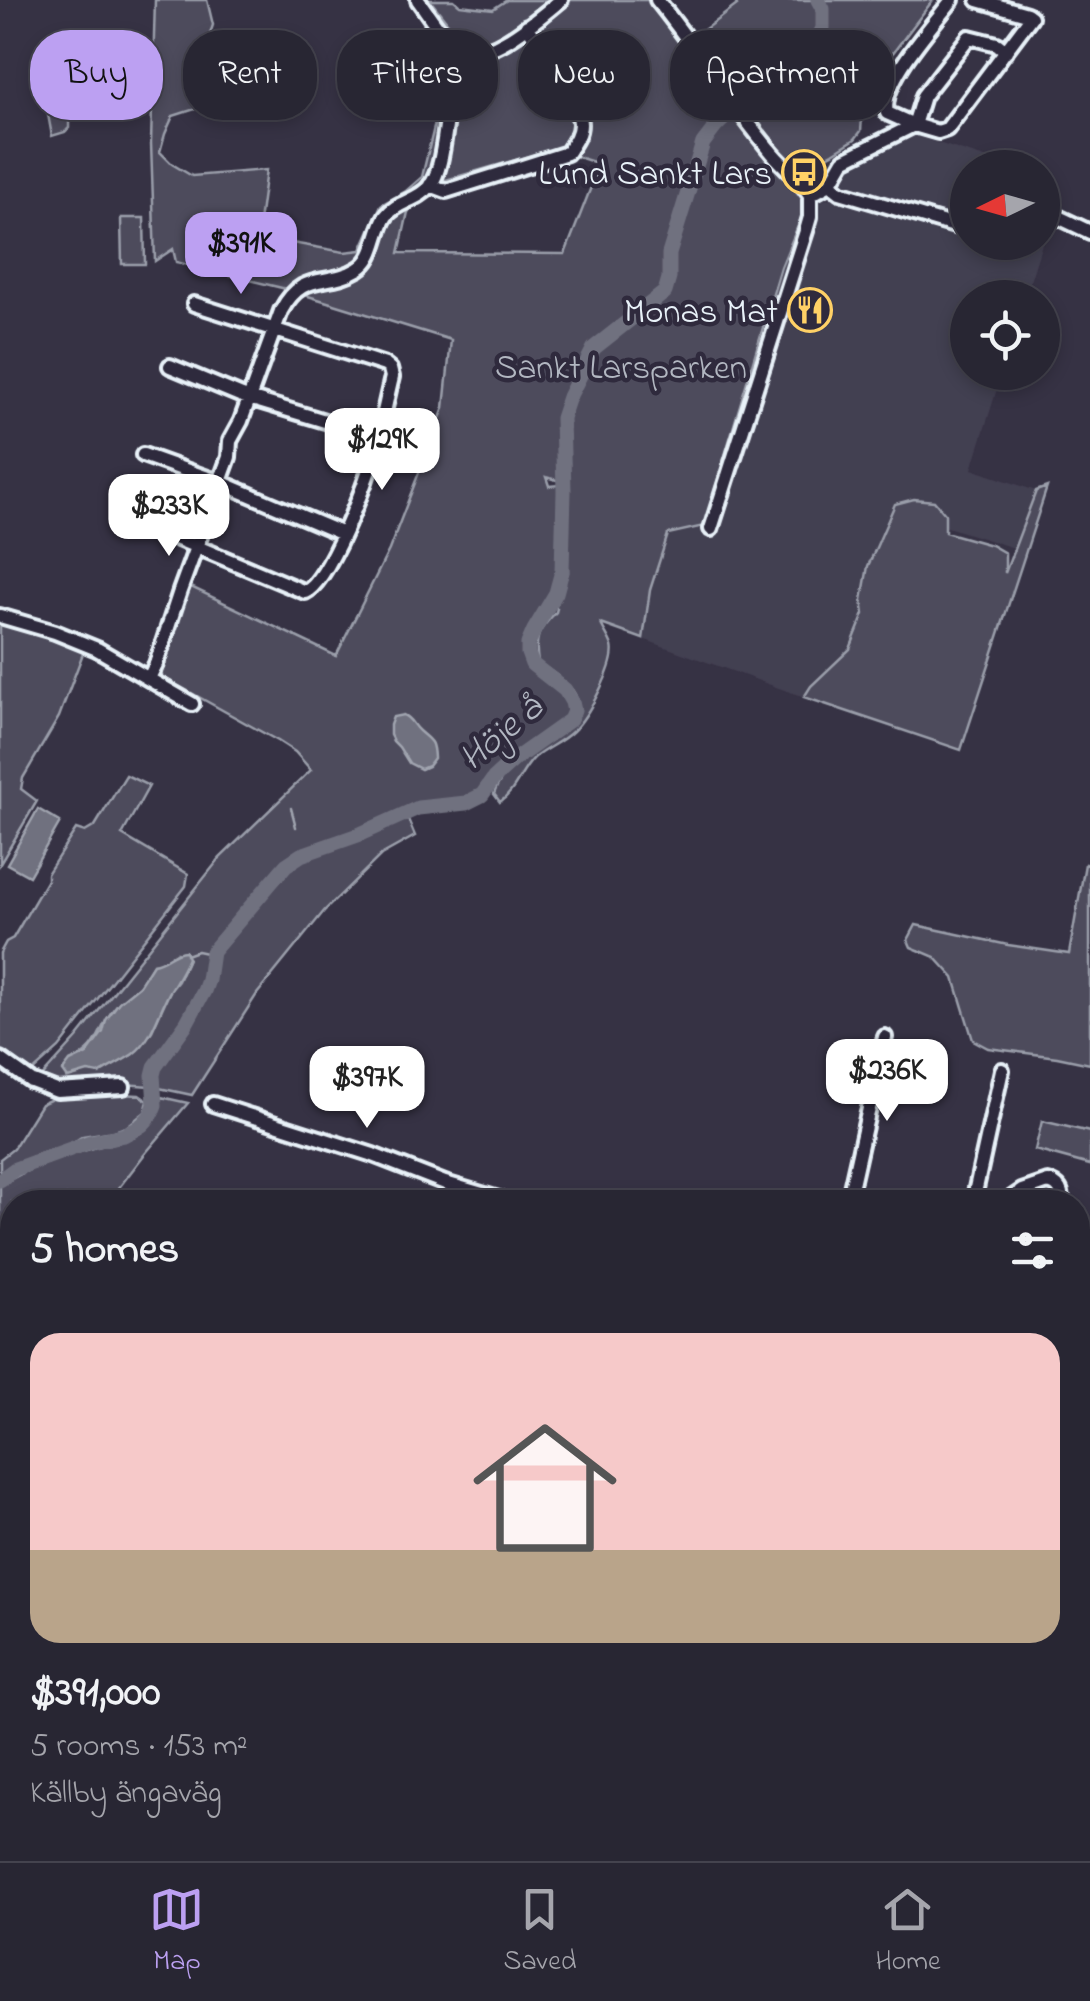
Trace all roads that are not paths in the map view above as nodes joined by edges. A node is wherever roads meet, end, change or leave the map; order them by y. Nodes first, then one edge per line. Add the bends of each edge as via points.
1 (418, 0) edge
2 (562, 0) edge
3 (657, 0) edge
4 (952, 0) edge
5 (978, 0) edge
6 (527, 26) junction
7 (440, 30) edge
8 (498, 45) edge
9 (1006, 51) junction
10 (447, 120) edge
11 (911, 127) junction
12 (830, 184) junction
13 (430, 185) junction
14 (810, 195) junction
15 (1060, 217) edge
16 (950, 226) edge
17 (1090, 232) edge
18 (194, 304) dead end
19 (274, 330) junction
20 (170, 366) dead end
21 (249, 398) junction
22 (378, 437) junction
23 (143, 455) dead end
24 (219, 482) junction
25 (123, 516) dead end
26 (711, 529) dead end
27 (343, 534) junction
28 (195, 547) junction
29 (0, 616) edge
30 (150, 678) junction
31 (192, 704) dead end
32 (885, 1036) dead end
33 (0, 1059) edge
34 (1002, 1070) dead end
35 (123, 1086) dead end
36 (213, 1104) dead end
37 (464, 1190) edge
38 (851, 1190) edge
39 (975, 1190) edge
40 (1025, 1190) edge
41 (1059, 1190) edge

1 - 7 street
2 - 6 street
3 - 14 street
4 - 11 street via 894,78 887,113
5 - 9 street via 1031,17
6 - 8 street
6 - 13 street via 576,106 580,120 572,144 567,152 446,191
9 - 11 street via 947,129
9 - 11 street via 969,37 924,96
10 - 13 street
11 - 12 street via 844,160
12 - 14 street
12 - 16 street
13 - 19 street via 390,211 360,269 293,293
14 - 26 street via 810,218
15 - 17 street
18 - 19 street
19 - 21 street
19 - 22 street via 390,369
20 - 21 street
21 - 22 street
21 - 24 street
22 - 27 street
23 - 24 street
24 - 27 street
24 - 28 street
25 - 28 street
27 - 28 street via 318,583 305,592
28 - 30 street
29 - 30 street via 97,649
30 - 31 street
32 - 38 street
33 - 35 street via 57,1091
34 - 39 street
36 - 37 street
40 - 41 street via 1048,1182

